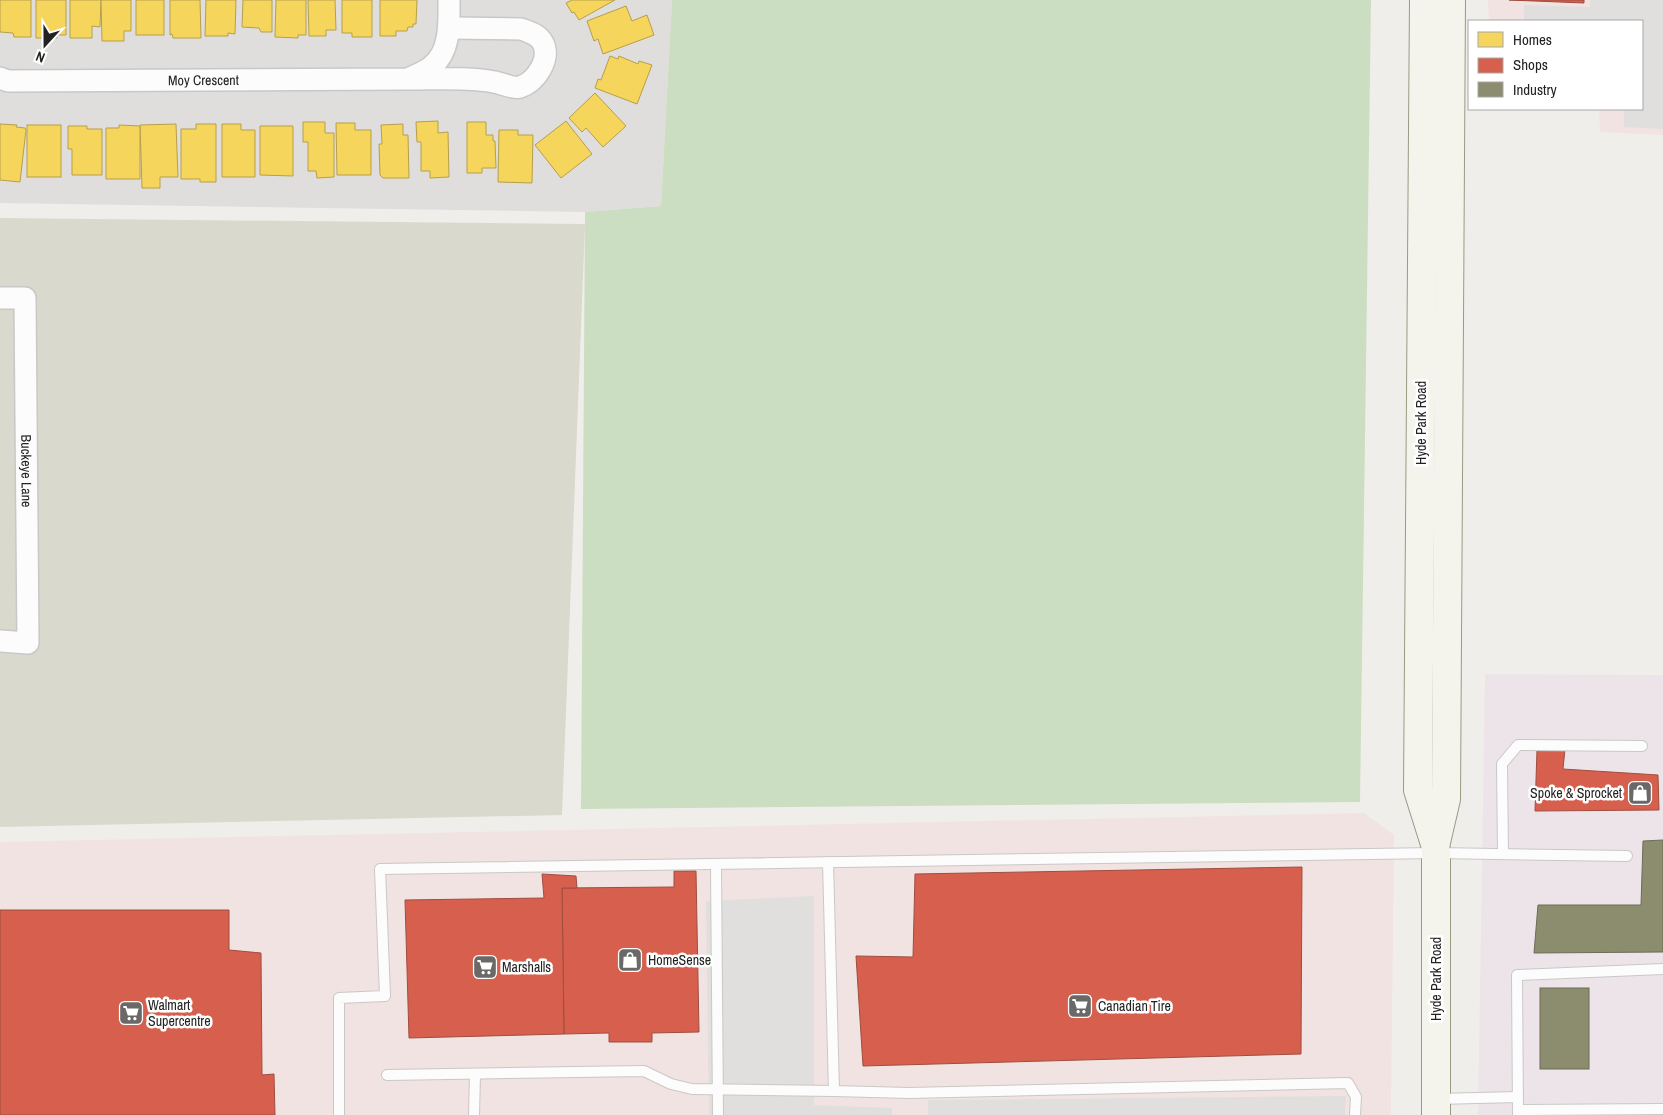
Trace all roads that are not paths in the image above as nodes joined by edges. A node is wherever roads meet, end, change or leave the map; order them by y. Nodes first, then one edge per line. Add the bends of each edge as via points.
1 (449, 0) edge
2 (1424, 0) edge
3 (1451, 0) edge
4 (449, 28) junction
5 (0, 78) edge
6 (408, 79) junction
7 (0, 298) edge
8 (0, 641) edge
9 (1642, 746) dead end
10 (1436, 848) junction
11 (1503, 854) junction
12 (1627, 856) dead end
13 (828, 862) junction
14 (716, 864) junction
15 (1663, 968) edge
16 (476, 1074) junction
17 (387, 1075) dead end
18 (718, 1089) junction
19 (834, 1091) junction
20 (1518, 1098) junction
21 (1436, 1107) edge
22 (1663, 1109) edge
23 (1518, 1112) edge
24 (339, 1115) edge
25 (474, 1115) edge
26 (718, 1115) edge
27 (1355, 1115) edge

1 - 4 street, Moy Crescent
2 - 10 main road, Hyde Park Road via 1418,790
3 - 10 main road, Hyde Park Road via 1446,799
4 - 6 street, Moy Crescent via 442,56 431,68
4 - 6 street, Moy Crescent via 531,32 543,43 542,66 530,82 519,87 490,81
5 - 6 street, Moy Crescent via 8,81
7 - 8 street, Buckeye Lane via 25,298 28,643
9 - 11 lane via 1518,745 1502,764
10 - 11 lane
10 - 13 lane
10 - 21 main road, Hyde Park Road
11 - 12 lane
13 - 14 lane
13 - 19 lane
14 - 18 lane
14 - 24 lane via 380,869 385,996 339,998
15 - 20 lane via 1517,975
16 - 17 lane
16 - 18 lane via 644,1072 692,1089
16 - 25 lane
18 - 19 lane
18 - 26 lane
19 - 27 lane via 909,1093 1348,1083 1356,1097
20 - 21 lane
20 - 23 lane
22 - 23 lane

